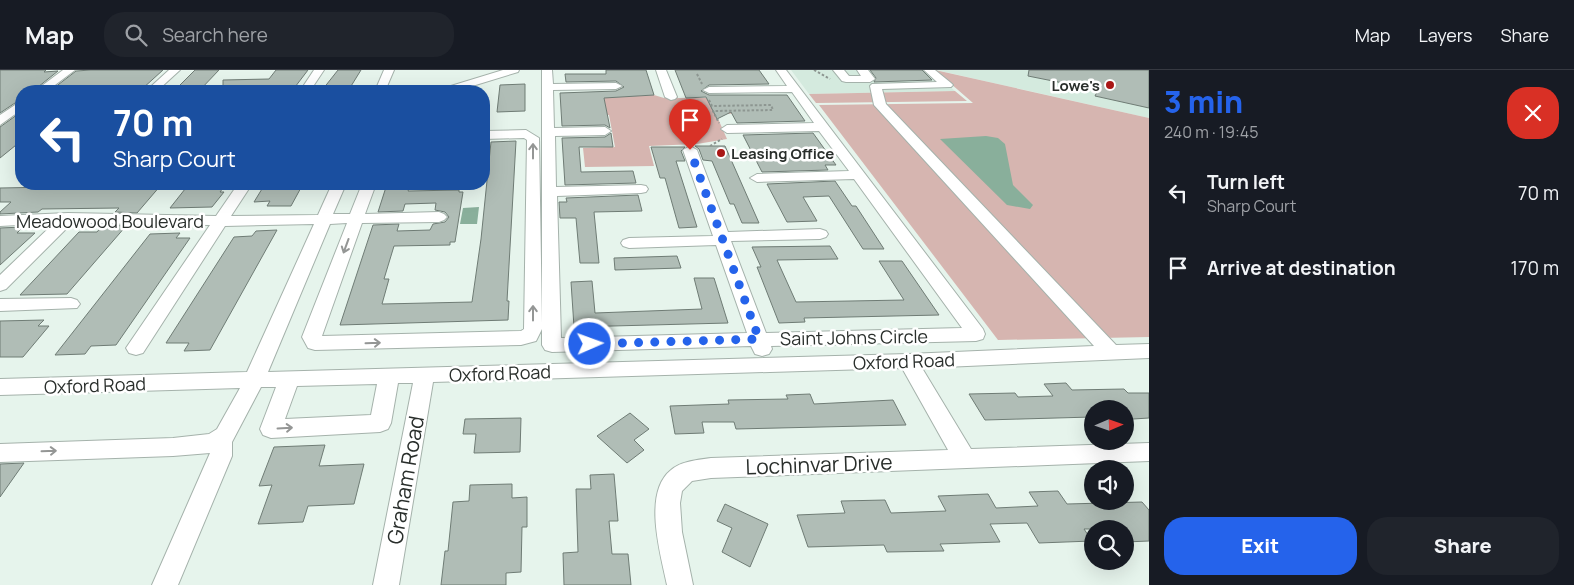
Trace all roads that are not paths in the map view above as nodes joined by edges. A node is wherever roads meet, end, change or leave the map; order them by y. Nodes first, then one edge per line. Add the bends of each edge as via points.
1 (70, 70) edge
2 (175, 70) edge
3 (319, 70) edge
4 (389, 70) edge
5 (514, 70) edge
6 (661, 70) edge
7 (781, 70) edge
8 (838, 70) edge
9 (862, 70) edge
10 (929, 70) edge
11 (892, 75) dead end
12 (547, 78) edge
13 (873, 82) junction
14 (49, 85) edge
15 (157, 85) edge
16 (309, 85) edge
17 (383, 85) edge
18 (465, 85) edge
19 (616, 86) dead end
20 (903, 86) junction
21 (794, 89) junction
22 (707, 92) road end
23 (675, 97) road end
24 (15, 110) edge
25 (0, 121) edge
26 (822, 127) junction
27 (605, 131) dead end
28 (549, 132) junction
29 (725, 132) road end
30 (490, 135) edge
31 (693, 147) road end
32 (858, 175) junction
33 (757, 178) dead end
34 (640, 189) dead end
35 (241, 190) edge
36 (337, 190) edge
37 (367, 190) edge
38 (548, 192) junction
39 (439, 217) dead end
40 (68, 218) junction
41 (325, 218) junction
42 (356, 219) junction
43 (0, 221) edge
44 (221, 221) junction
45 (820, 234) dead end
46 (722, 238) junction
47 (629, 243) dead end
48 (0, 285) edge
49 (71, 304) dead end
50 (0, 305) edge
51 (976, 334) junction
52 (759, 339) junction
53 (552, 345) junction
54 (136, 348) dead end
55 (1149, 351) edge
56 (1112, 352) junction
57 (991, 358) junction
58 (908, 361) junction
59 (768, 365) junction
60 (552, 371) junction
61 (424, 376) junction
62 (389, 377) junction
63 (289, 379) junction
64 (254, 380) junction
65 (0, 387) edge
66 (221, 438) junction
67 (1149, 452) edge
68 (0, 453) edge
69 (965, 459) junction
70 (165, 585) edge
71 (386, 585) edge
72 (680, 585) edge

1 - 14 street
2 - 15 street
3 - 16 street
4 - 17 street
5 - 18 street
6 - 23 street
7 - 21 street
8 - 13 street via 846,79
9 - 13 street
10 - 20 street via 947,85
11 - 20 street
12 - 19 street
12 - 28 street
13 - 20 street
13 - 56 street via 880,105
21 - 22 street
21 - 26 street
24 - 25 street
26 - 29 street
26 - 32 street
27 - 28 street
28 - 38 street
42 -> 30 street via 312,337 315,343 529,336 533,329 533,138 526,134
31 - 46 street
32 - 33 street
32 - 51 street
34 - 38 street
35 - 44 street
36 - 41 street
37 - 42 street
38 - 53 street via 552,244
39 - 42 street, Meadowood Boulevard
40 - 43 street, Meadowood Boulevard
40 - 44 street, Meadowood Boulevard
40 - 48 street
41 - 42 street, Meadowood Boulevard
41 - 44 street, Meadowood Boulevard
41 - 64 street
44 - 54 street
45 - 46 street
46 - 47 street
46 - 52 street
49 - 50 street
51 - 52 street, Saint Johns Circle
51 - 57 street
52 - 53 street, Saint Johns Circle
52 - 59 street
53 - 60 street
55 - 56 street, Oxford Road
56 - 57 street, Oxford Road
57 - 58 street, Oxford Road
58 - 59 street, Oxford Road
58 - 69 street
59 - 60 street, Oxford Road
60 - 61 street, Oxford Road
61 - 62 street, Oxford Road
61 - 71 street, Graham Road
62 - 63 street, Oxford Road
63 -> 62 street via 271,429 380,423
63 - 64 street, Oxford Road
64 - 65 street, Oxford Road
64 - 66 street
68 -> 66 street via 164,447 214,442
66 - 70 street via 220,456
67 - 69 street, Lochinvar Drive
69 - 72 street, Lochinvar Drive via 710,468 687,472 675,480 668,495 668,518

